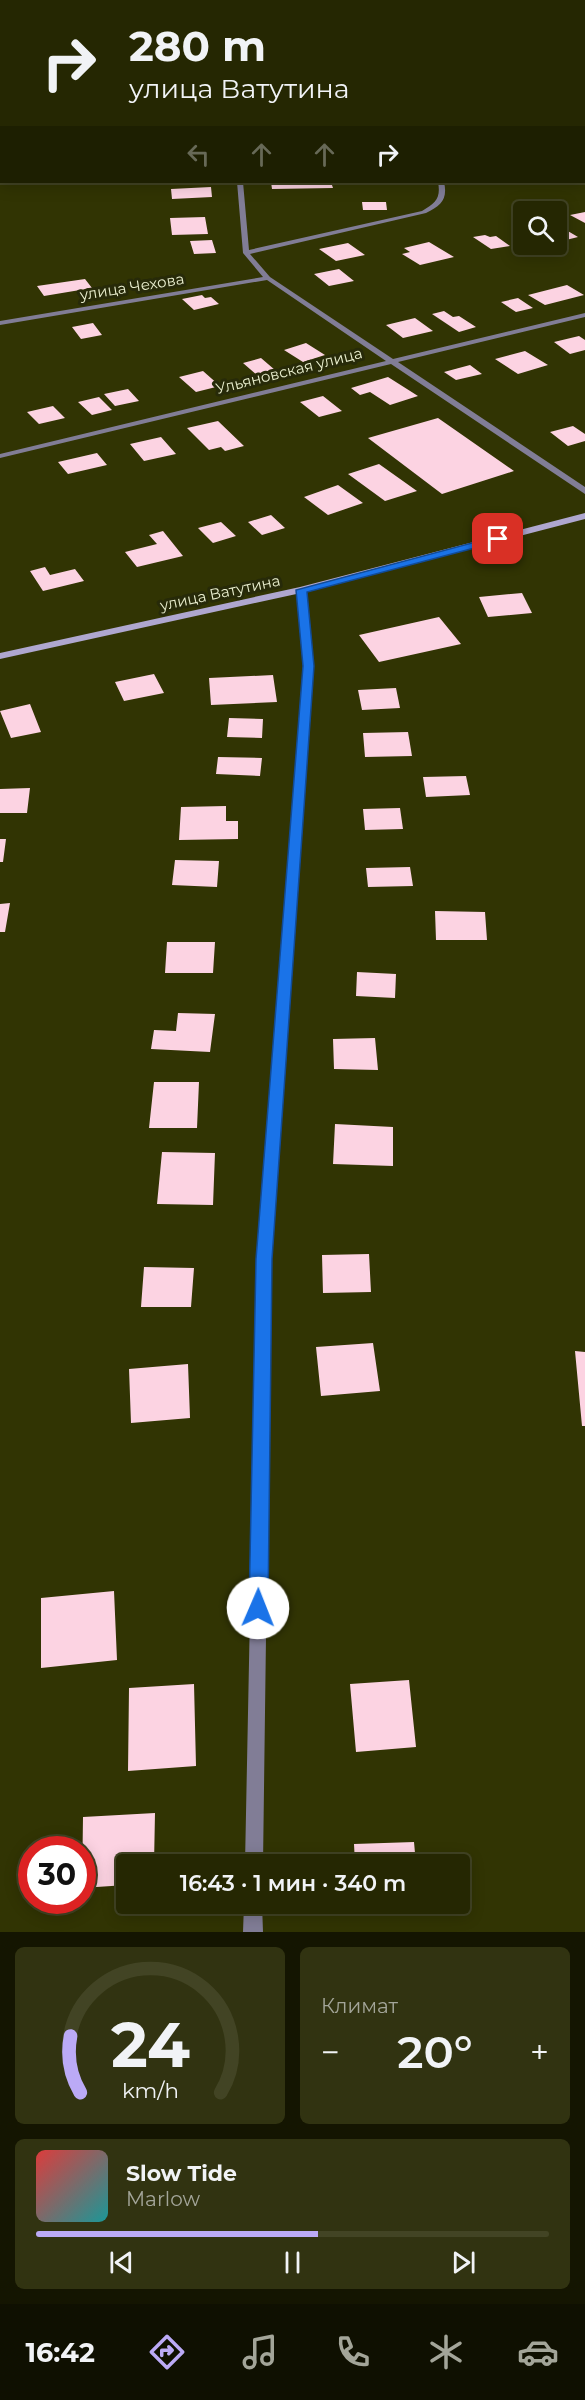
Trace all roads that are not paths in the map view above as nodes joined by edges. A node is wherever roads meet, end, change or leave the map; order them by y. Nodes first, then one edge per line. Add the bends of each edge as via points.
1 (240, 183) edge
2 (441, 183) edge
3 (246, 253) junction
4 (268, 278) junction
5 (585, 315) edge
6 (0, 322) edge
7 (389, 361) junction
8 (0, 456) edge
9 (585, 491) edge
10 (585, 516) edge
11 (301, 590) junction
12 (0, 656) edge
13 (254, 1854) edge
14 (254, 1914) edge
15 (253, 1932) edge

1 - 3 street
2 - 3 street via 443,199 424,212
3 - 4 street
4 - 6 street, улица Чехова
4 - 7 street
5 - 7 street, Ульяновская улица
7 - 8 street, Ульяновская улица
7 - 9 street
10 - 11 main road, улица Ватутина
11 - 12 main road, улица Ватутина
11 - 13 street via 308,666 264,1259
14 - 15 street

